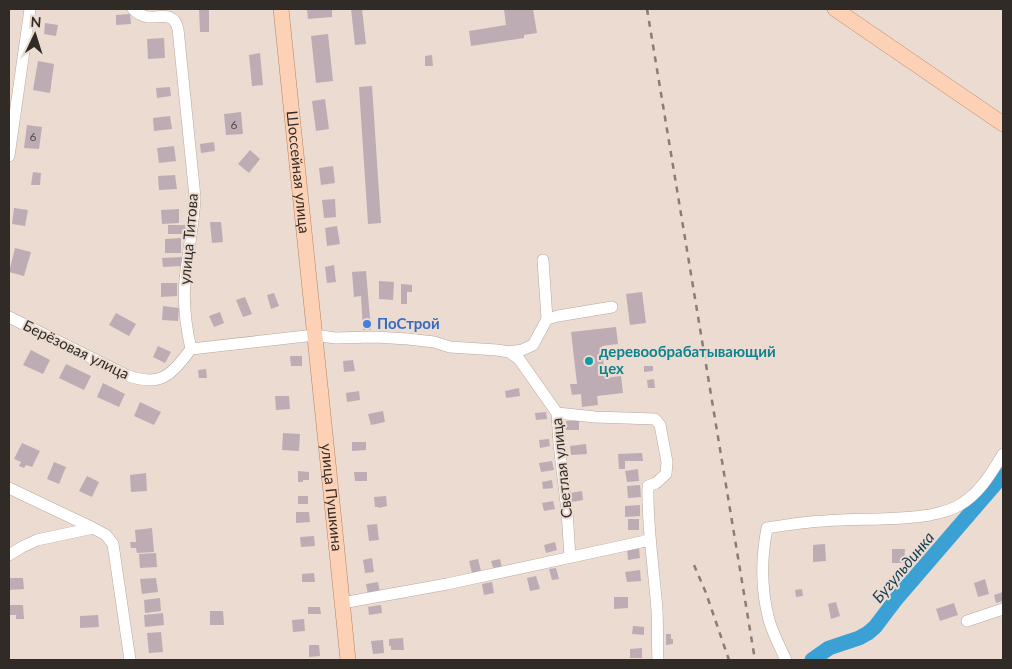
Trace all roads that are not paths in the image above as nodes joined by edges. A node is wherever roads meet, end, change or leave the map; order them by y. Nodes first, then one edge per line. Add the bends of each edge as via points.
1 (30, 9) edge
2 (133, 9) edge
3 (281, 9) edge
4 (835, 9) edge
5 (1003, 124) edge
6 (9, 156) edge
7 (543, 260) dead end
8 (612, 307) dead end
9 (9, 317) edge
10 (547, 319) junction
11 (315, 335) junction
12 (191, 349) junction
13 (510, 352) junction
14 (557, 413) junction
15 (1003, 454) edge
16 (9, 488) edge
17 (93, 528) junction
18 (650, 540) junction
19 (9, 556) edge
20 (570, 557) junction
21 (342, 603) junction
22 (1003, 609) edge
23 (967, 621) dead end
24 (130, 660) edge
25 (348, 660) edge
26 (658, 660) edge
27 (786, 660) edge

1 - 6 street
2 - 12 street, улица Титова via 148,17 171,18 178,29 195,197 184,294 184,314
3 - 11 main road, Шоссейная улица
4 - 5 main road
7 - 10 street
8 - 10 street
9 - 12 street, Берёзовая улица via 139,380 157,379 168,374
10 - 13 street via 532,345
11 - 12 street
11 - 13 street via 408,339 450,347
11 - 21 main road, улица Пушкина
13 - 14 street, Светлая улица via 519,359
14 - 18 street via 655,419 660,426 666,474 648,486
14 - 20 street, Светлая улица
15 - 27 street via 990,476 972,495 956,507 939,513 767,528 762,581 770,622
16 - 17 street
17 - 19 street via 37,540
17 - 24 street via 106,535 113,544
18 - 20 street
18 - 26 street
20 - 21 street
21 - 25 main road, улица Пушкина
22 - 23 street

